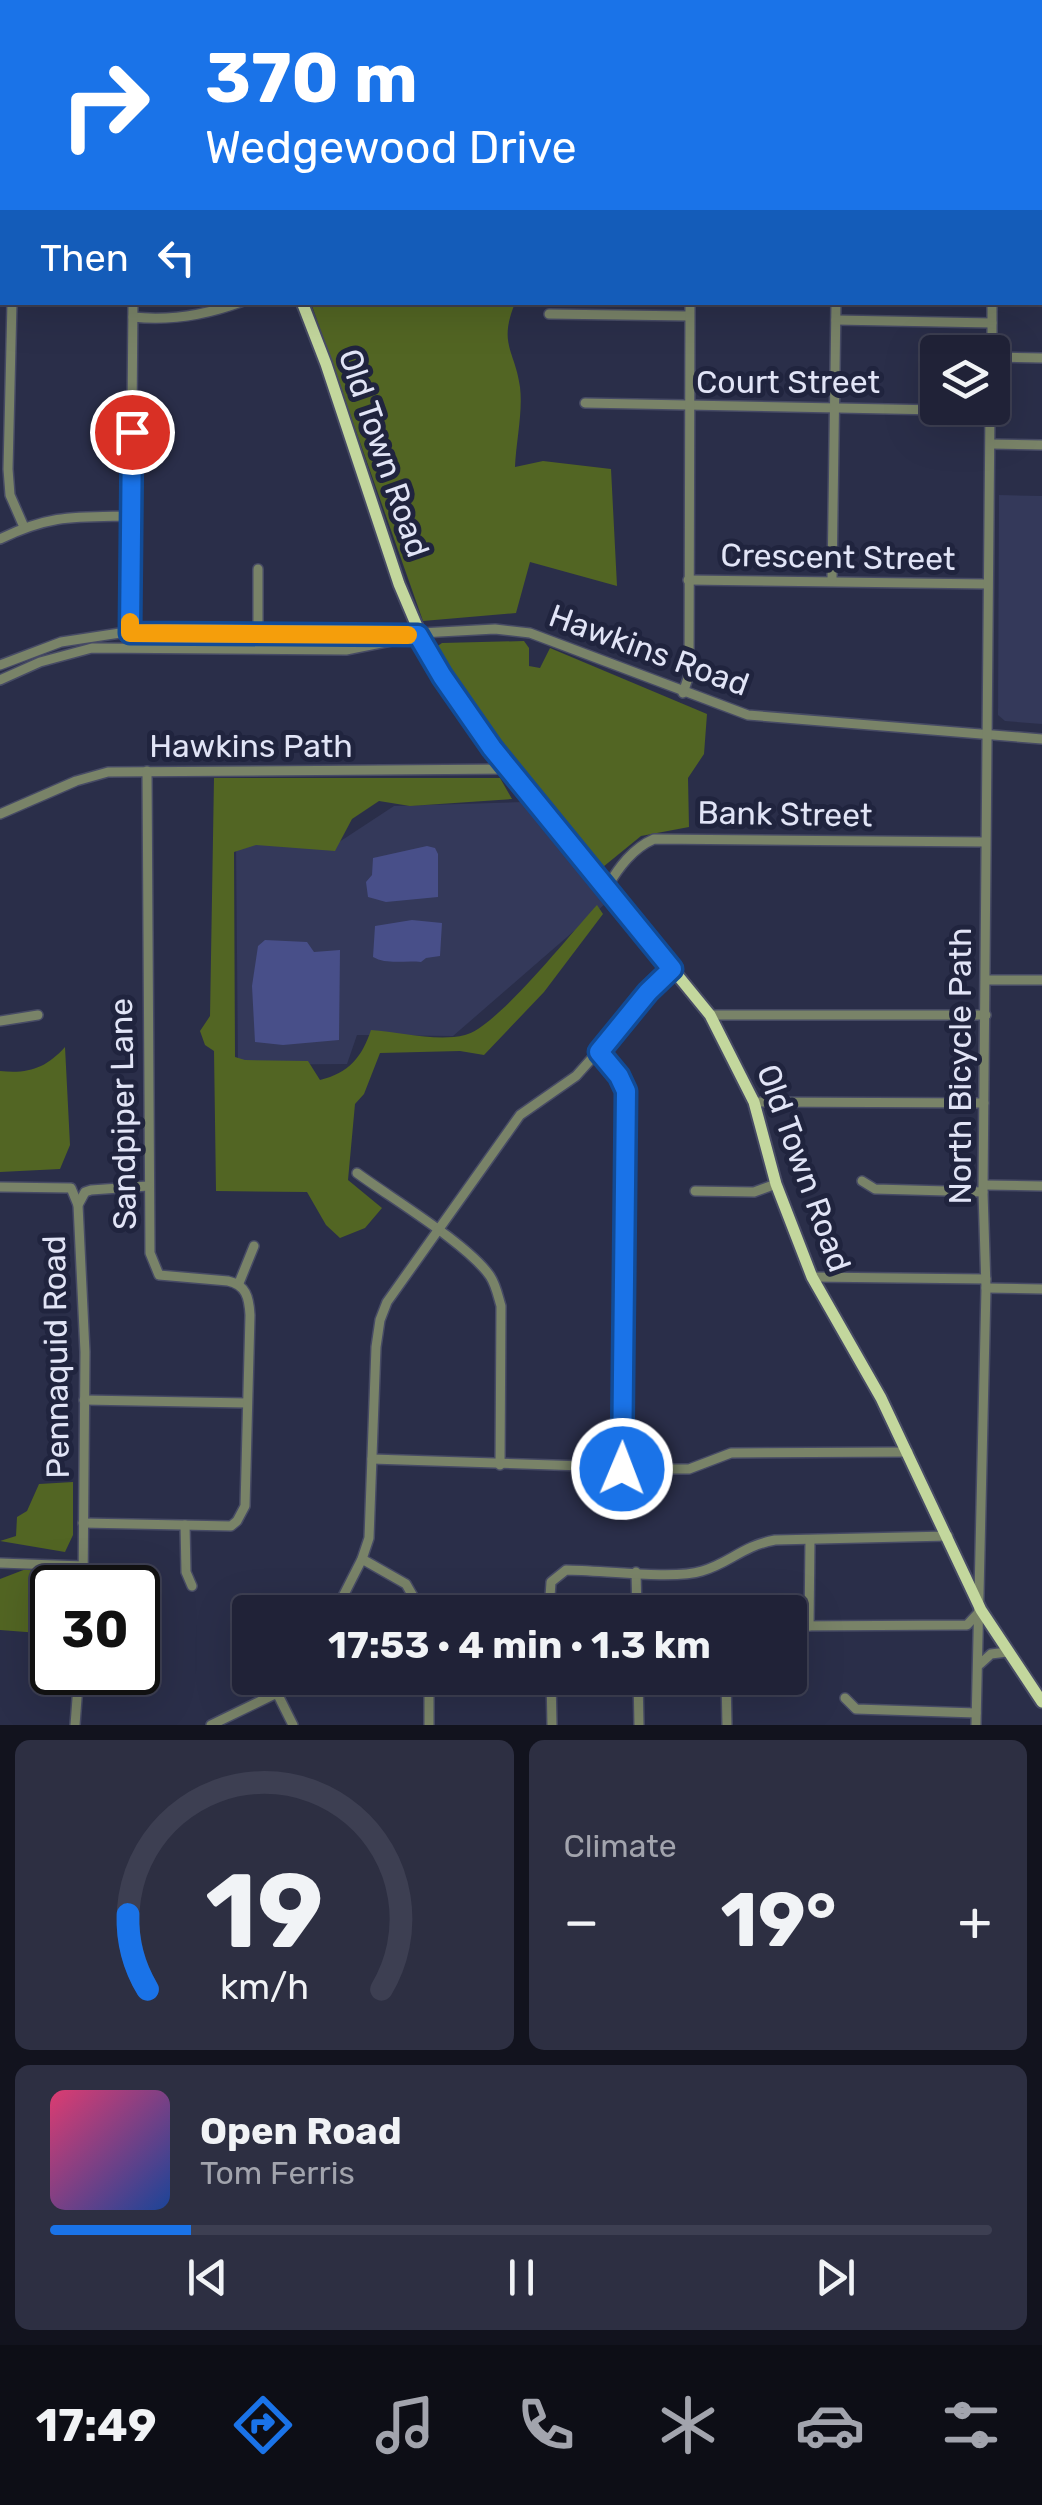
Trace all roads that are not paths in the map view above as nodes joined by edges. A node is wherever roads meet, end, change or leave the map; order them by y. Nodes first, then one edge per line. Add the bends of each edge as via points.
1 (12, 305) edge
2 (134, 305) edge
3 (232, 305) edge
4 (303, 305) edge
5 (690, 305) edge
6 (836, 305) edge
7 (992, 305) edge
8 (550, 314) dead end
9 (690, 316) junction
10 (133, 318) junction
11 (836, 320) junction
12 (992, 323) junction
13 (992, 335) edge
14 (1010, 356) edge
15 (1042, 358) edge
16 (585, 404) dead end
17 (835, 406) junction
18 (689, 407) junction
19 (920, 408) edge
20 (990, 425) edge
21 (991, 444) junction
22 (1042, 445) edge
23 (131, 516) junction
24 (24, 527) junction
25 (0, 538) edge
26 (258, 569) dead end
27 (688, 580) junction
28 (832, 580) junction
29 (987, 584) junction
30 (130, 633) junction
31 (258, 633) junction
32 (418, 635) junction
33 (130, 646) junction
34 (259, 649) junction
35 (0, 665) edge
36 (0, 680) edge
37 (684, 693) junction
38 (988, 736) junction
39 (1042, 739) edge
40 (510, 769) junction
41 (147, 771) junction
42 (0, 814) edge
43 (985, 842) junction
44 (607, 887) junction
45 (672, 969) junction
46 (986, 980) junction
47 (1042, 980) edge
48 (38, 1015) dead end
49 (710, 1015) junction
50 (986, 1015) junction
51 (0, 1021) edge
52 (599, 1052) junction
53 (754, 1102) junction
54 (984, 1103) junction
55 (357, 1173) dead end
56 (862, 1180) dead end
57 (776, 1184) junction
58 (148, 1186) junction
59 (1042, 1186) edge
60 (0, 1187) edge
61 (984, 1189) junction
62 (695, 1192) dead end
63 (78, 1206) junction
64 (437, 1231) junction
65 (254, 1246) dead end
66 (812, 1278) junction
67 (239, 1283) junction
68 (986, 1284) junction
69 (1042, 1289) edge
70 (84, 1400) junction
71 (247, 1402) junction
72 (908, 1452) junction
73 (372, 1459) junction
74 (500, 1464) junction
75 (622, 1469) junction
76 (83, 1523) junction
77 (185, 1525) junction
78 (948, 1536) junction
79 (810, 1540) junction
80 (362, 1559) junction
81 (0, 1562) edge
82 (981, 1564) junction
83 (62, 1565) edge
84 (83, 1565) edge
85 (961, 1566) junction
86 (636, 1572) junction
87 (192, 1586) dead end
88 (344, 1595) edge
89 (412, 1595) edge
90 (549, 1595) edge
91 (637, 1595) edge
92 (981, 1610) junction
93 (810, 1626) joint
94 (1006, 1652) junction
95 (978, 1666) junction
96 (78, 1695) edge
97 (273, 1695) edge
98 (278, 1695) edge
99 (429, 1695) edge
100 (551, 1695) edge
101 (639, 1695) edge
102 (727, 1695) edge
103 (844, 1698) dead end
104 (1042, 1702) edge
105 (976, 1713) junction
106 (76, 1725) edge
107 (211, 1725) edge
108 (294, 1725) edge
109 (429, 1725) edge
110 (552, 1725) edge
111 (640, 1725) edge
112 (728, 1725) edge
113 (976, 1725) edge

1 - 24 street via 8,469
2 - 10 street
3 - 10 street via 201,315
4 - 32 main road, Old Town Road
5 - 9 street
6 - 11 street
7 - 12 street
8 - 9 street
9 - 18 street
10 - 23 street
11 - 12 street
11 - 17 street
12 - 13 street
14 - 15 street
16 - 18 street, Court Street
17 - 18 street, Court Street
17 - 19 street, Court Street
17 - 28 street
18 - 27 street
20 - 21 street, North Bicycle Path
21 - 22 street
21 - 29 street, North Bicycle Path
23 - 24 street via 61,516
23 - 30 street
24 - 25 street
26 - 31 street
27 - 28 street, Crescent Street
27 - 37 street
28 - 29 street, Crescent Street
29 - 38 street, North Bicycle Path
30 - 31 street
30 - 33 street
30 - 35 street via 61,642
31 - 32 street
31 - 34 street
32 - 34 street via 346,650
32 - 37 street, Hawkins Road via 530,633
32 - 40 main road, Old Town Road
33 - 34 street
33 - 36 street via 92,648
37 - 38 street, Hawkins Road via 748,714
38 - 39 street, Hawkins Road
38 - 43 street, North Bicycle Path
40 - 41 street, Hawkins Path
40 - 44 main road, Old Town Road
41 - 42 street, Hawkins Path via 76,781
41 - 58 street, Sandpiper Lane
43 - 44 street, Bank Street via 654,840 629,856
43 - 46 street, North Bicycle Path
44 - 45 main road, Old Town Road
45 - 49 main road, Old Town Road
45 - 52 street
46 - 47 street
46 - 50 street, North Bicycle Path
48 - 51 street
49 - 50 street
49 - 53 main road, Old Town Road
50 - 54 street, North Bicycle Path
52 - 64 street via 520,1115
52 - 75 street via 626,1091
53 - 54 street
53 - 57 main road, Old Town Road
54 - 61 street, North Bicycle Path
55 - 64 street
56 - 61 street via 874,1189
57 - 62 street via 754,1192
57 - 66 main road, Old Town Road
58 - 63 street, Pennaquid Road via 91,1190
58 - 67 street, Sandpiper Lane via 150,1253 159,1276
59 - 61 street
60 - 63 street via 70,1188
61 - 68 street, North Bicycle Path
63 - 70 street, Pennaquid Road
64 - 73 street via 380,1320
64 - 74 street via 488,1273 498,1293
65 - 67 street
66 - 68 street
66 - 72 main road, Old Town Road
67 - 71 street via 250,1314
68 - 69 street
68 - 82 street, North Bicycle Path
70 - 71 street
70 - 76 street, Pennaquid Road
71 - 77 street via 241,1515 231,1526
72 - 75 street via 731,1453 689,1469
72 - 78 main road, Old Town Road
73 - 74 street
73 - 80 street
74 - 75 street
76 - 77 street
76 - 84 street, Pennaquid Road
77 - 87 street
78 - 79 street
78 - 85 main road, Old Town Road
79 - 86 street via 753,1544 699,1572
79 - 93 street
80 - 88 street
80 - 89 street via 406,1584
81 - 83 street
82 - 85 street
82 - 92 street, North Bicycle Path
85 - 92 main road, Old Town Road
86 - 90 street via 566,1570 550,1582
86 - 91 street
92 - 93 street via 967,1625
92 - 94 main road, Old Town Road
92 - 95 street, North Bicycle Path
94 - 95 street via 992,1653
94 - 104 main road, Old Town Road
95 - 105 street, North Bicycle Path
96 - 106 street
97 - 107 street
98 - 108 street
99 - 109 street
100 - 110 street
101 - 111 street
102 - 112 street
103 - 105 street via 856,1709
105 - 113 street, North Bicycle Path

